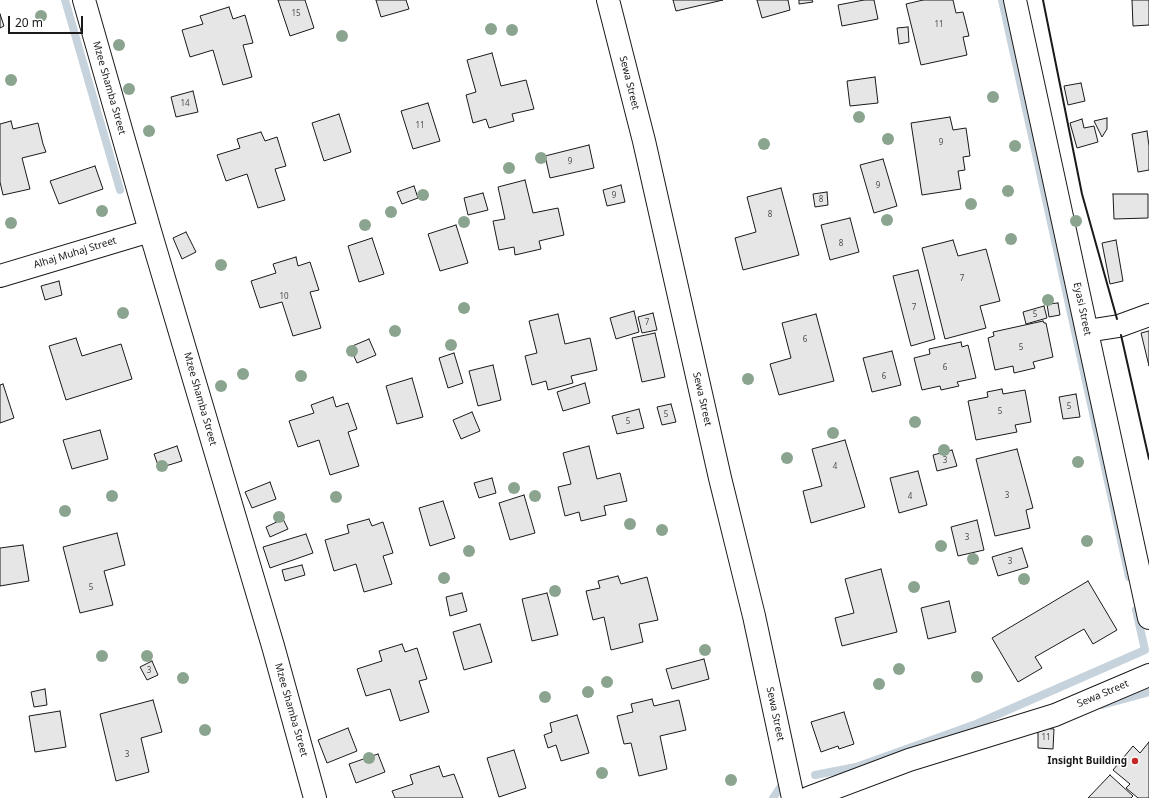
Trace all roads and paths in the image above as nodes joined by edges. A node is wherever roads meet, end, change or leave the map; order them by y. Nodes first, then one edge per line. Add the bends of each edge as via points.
1 (84, 0) edge
2 (608, 0) edge
3 (1015, 0) edge
4 (150, 231) junction
5 (0, 276) edge
6 (1149, 315) edge
7 (1087, 331) junction
8 (1149, 618) edge
9 (1149, 675) edge
10 (316, 798) edge
11 (794, 798) edge
12 (808, 798) edge

1 - 4 street, Mzee Shamba Street
2 - 11 street, Sewa Street via 644,141
3 - 7 street, Eyasi Street
4 - 5 street, Alhaj Muhaj Street
4 - 10 street, Mzee Shamba Street
6 - 7 street via 1119,326
7 - 8 street, Eyasi Street
9 - 12 street, Sewa Street via 1055,714 909,760

